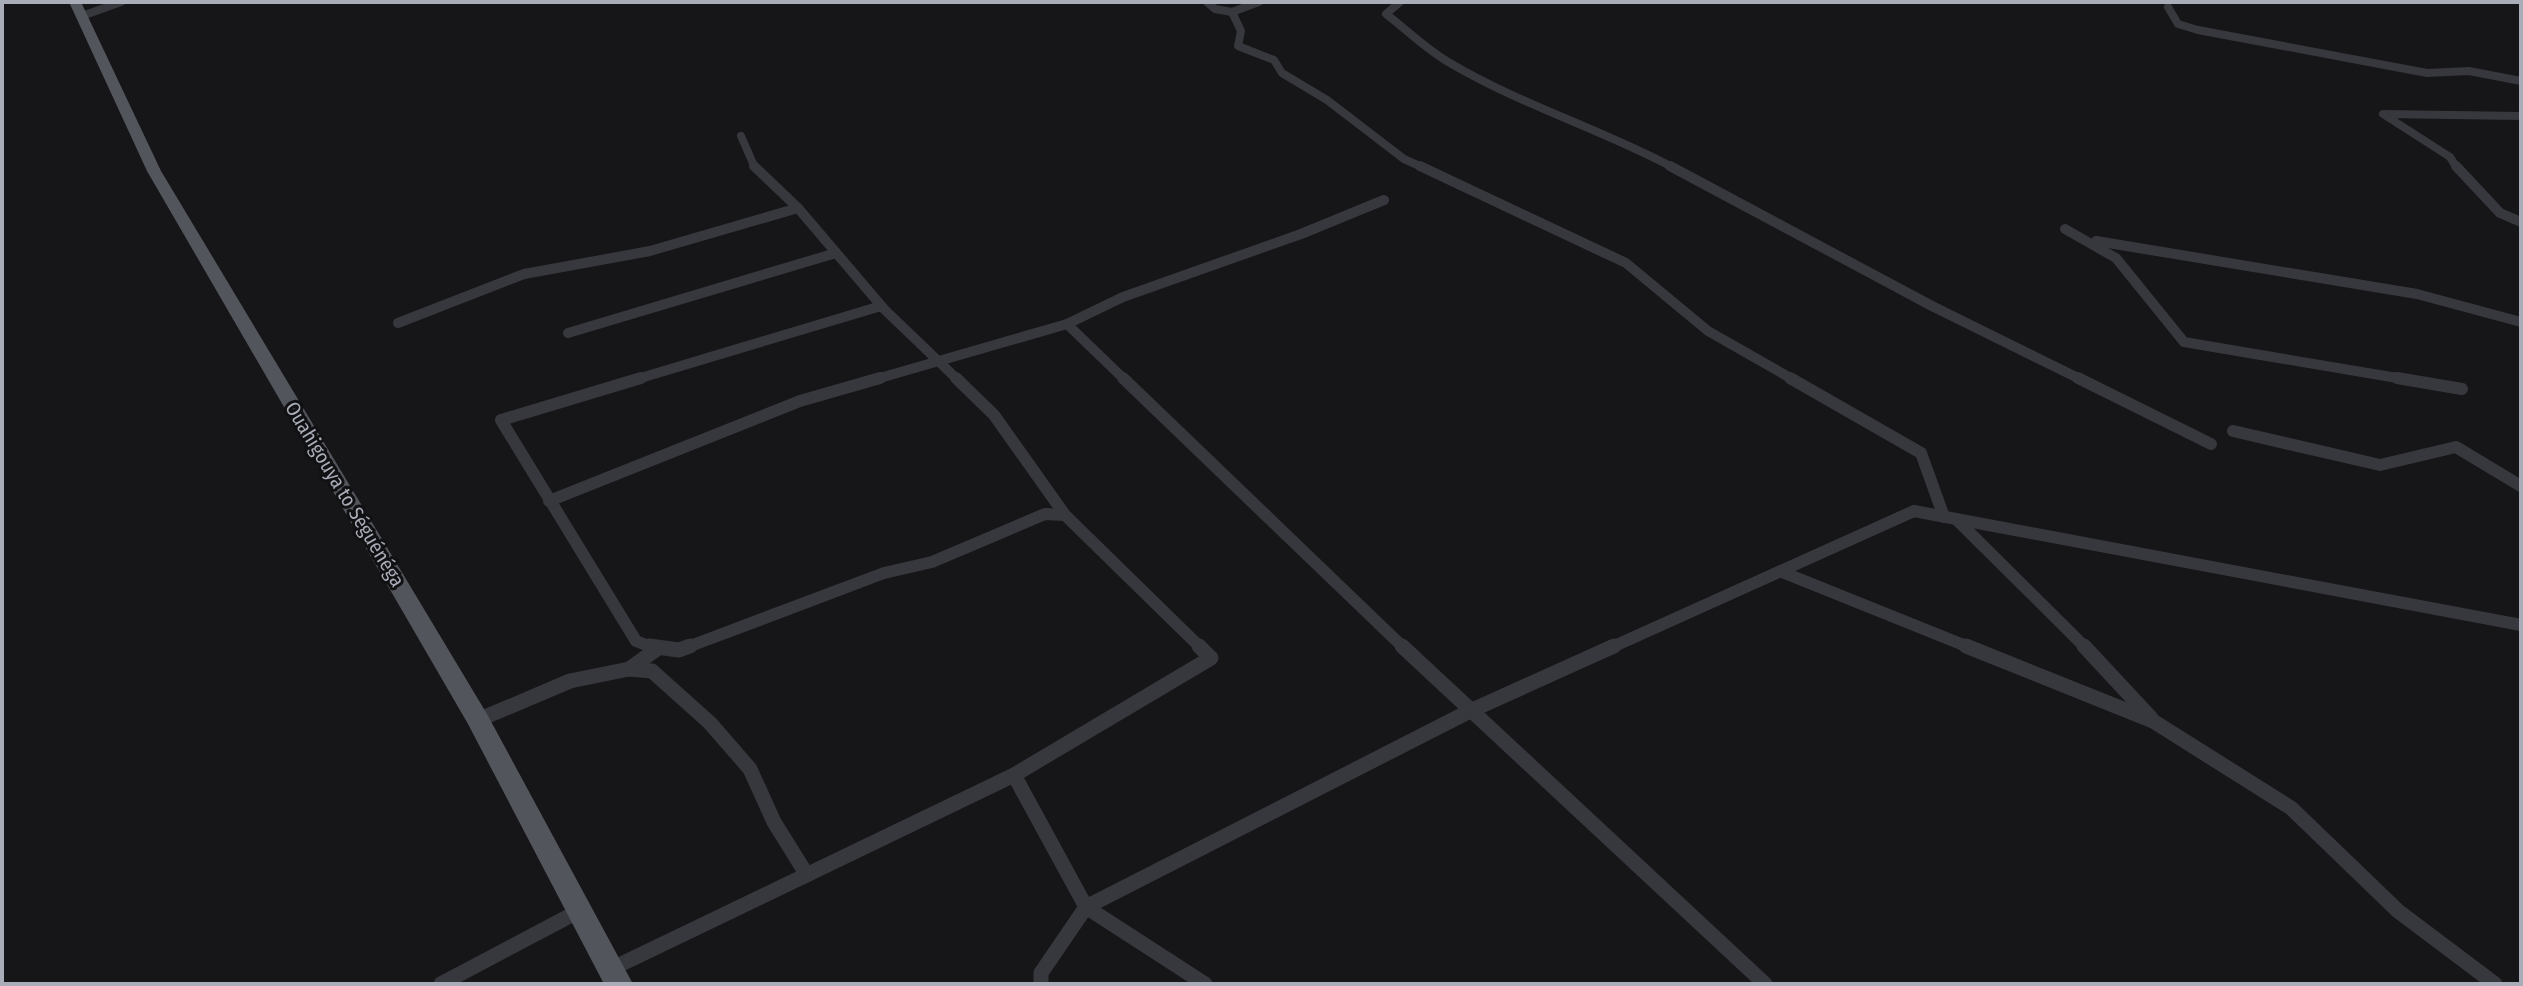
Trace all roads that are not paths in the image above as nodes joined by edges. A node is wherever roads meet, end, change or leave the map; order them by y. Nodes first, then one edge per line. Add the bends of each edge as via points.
1 (121, 2) edge
2 (1207, 2) edge
3 (1259, 2) edge
4 (1377, 2) edge
5 (1400, 2) edge
6 (2168, 7) dead end
7 (78, 9) edge
8 (1389, 10) junction
9 (1232, 12) junction
10 (2521, 81) edge
11 (2521, 116) edge
12 (741, 136) dead end
13 (1384, 200) dead end
14 (798, 208) junction
15 (2521, 222) edge
16 (2065, 229) dead end
17 (2085, 239) junction
18 (836, 253) junction
19 (881, 306) junction
20 (2521, 322) edge
21 (398, 323) dead end
22 (1067, 324) junction
23 (568, 333) dead end
24 (937, 361) junction
25 (2462, 389) dead end
26 (2233, 431) dead end
27 (2211, 444) dead end
28 (2521, 486) edge
29 (549, 501) junction
30 (1065, 515) junction
31 (1950, 518) junction
32 (1782, 572) junction
33 (2521, 625) edge
34 (657, 649) junction
35 (629, 669) junction
36 (1470, 711) junction
37 (478, 720) junction
38 (2153, 721) junction
39 (1014, 775) junction
40 (807, 875) junction
41 (1086, 907) junction
42 (579, 911) junction
43 (615, 977) edge
44 (441, 984) edge
45 (1041, 984) edge
46 (1205, 984) edge
47 (1765, 984) edge
48 (2495, 984) edge

1 - 7 street
2 - 9 street
3 - 9 street
4 - 8 street
5 - 8 street
6 - 10 street via 2178,24 2198,30 2427,73 2469,71
7 - 37 main road, Ouahigouya to Séguénéga via 154,171
8 - 27 street via 1386,14 1447,62 1527,103 1632,146 1932,306
9 - 31 street via 1241,31 1238,46 1274,60 1282,73 1404,159 1626,263 1708,331 1921,453
11 - 15 street via 2383,114 2450,157 2500,213
12 - 14 street via 756,171
13 - 22 street via 1123,297
14 - 18 street
14 - 21 street via 650,251 524,274
16 - 17 street
17 - 20 street via 2417,294
17 - 25 street via 2116,258 2184,342
18 - 19 street
18 - 23 street
19 - 24 street
19 - 29 street via 501,420
22 - 24 street
22 - 36 street
24 - 29 street via 742,422 672,455
24 - 30 street via 994,415
26 - 28 street via 2380,465 2456,447
29 - 34 street via 636,641
30 - 34 street via 1045,514 932,562 884,573 679,650
30 - 39 street via 1211,658
31 - 32 street via 1914,511
31 - 33 street
31 - 38 street via 2064,624
32 - 36 street
32 - 38 street
34 - 35 street
35 - 37 street via 570,681
35 - 40 street via 652,671 728,743 750,769
36 - 41 street
36 - 47 street
37 - 42 main road, Ouahigouya to Séguénéga
38 - 48 street via 2291,808 2398,911
39 - 40 street
39 - 41 street
40 - 43 street
41 - 45 street via 1041,973
41 - 46 street
42 - 43 main road, Ouahigouya to Séguénéga
42 - 44 street

